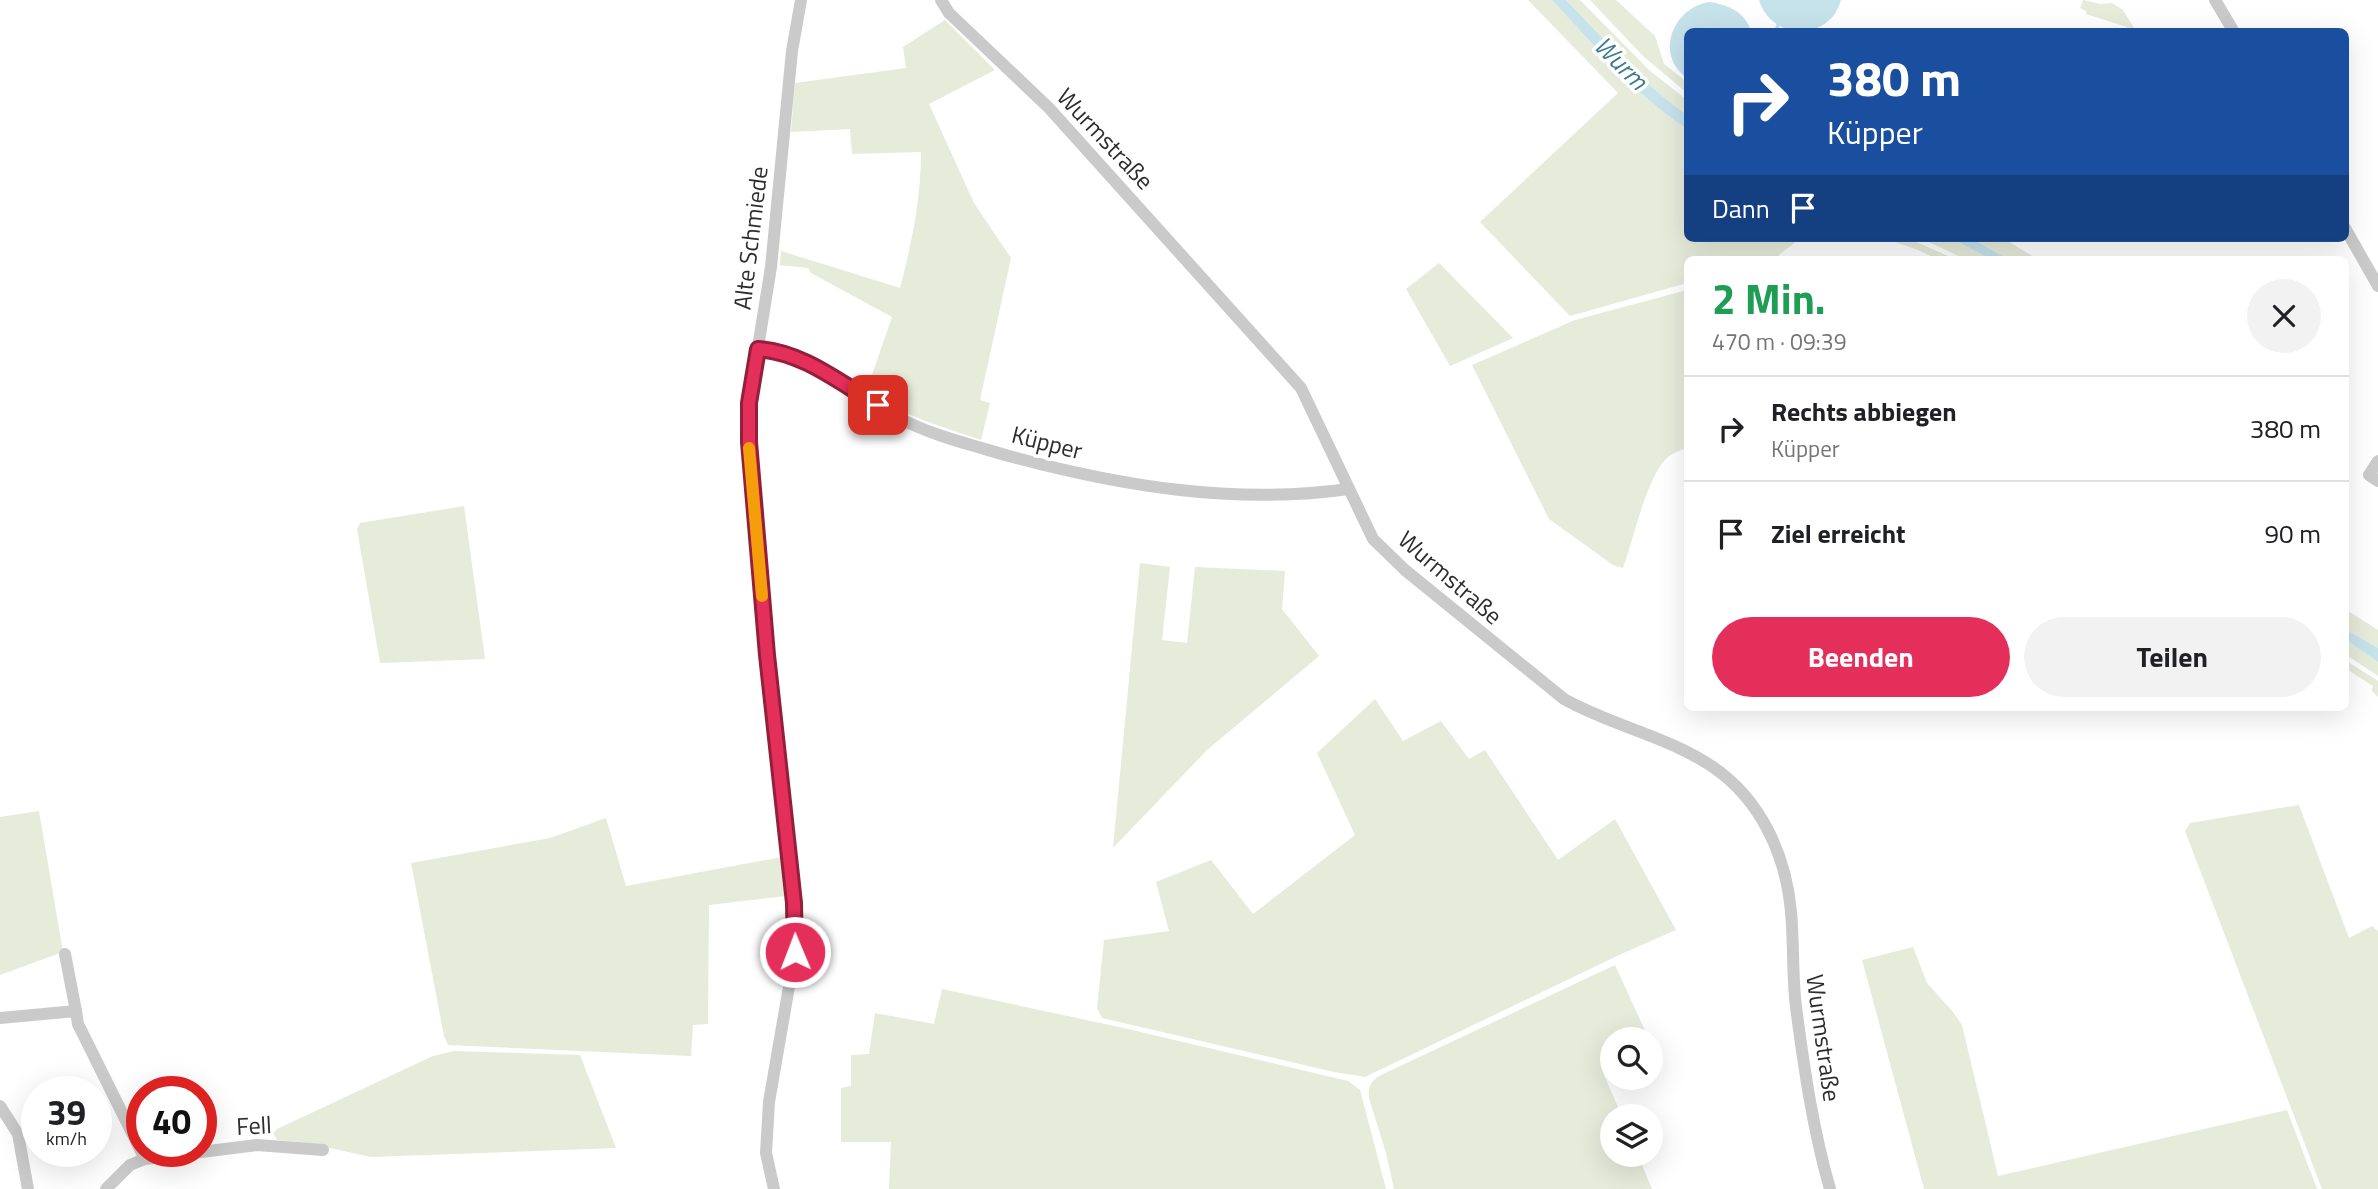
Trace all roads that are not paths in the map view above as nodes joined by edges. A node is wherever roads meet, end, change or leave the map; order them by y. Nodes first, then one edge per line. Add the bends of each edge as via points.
1 (801, 0) edge
2 (941, 0) edge
3 (2215, 0) edge
4 (2232, 28) edge
5 (2349, 235) edge
6 (2378, 286) edge
7 (758, 349) junction
8 (2378, 461) edge
9 (2378, 481) edge
10 (1349, 489) junction
11 (65, 954) dead end
12 (75, 1011) junction
13 (0, 1018) edge
14 (0, 1106) edge
15 (126, 1121) edge
16 (217, 1150) edge
17 (323, 1150) dead end
18 (128, 1167) edge
19 (28, 1189) edge
20 (106, 1189) edge
21 (774, 1189) edge
22 (1830, 1189) edge

1 - 7 street, Alte Schmiede
2 - 10 street, Wurmstraße via 949,13 1049,108 1301,388
3 - 4 street
5 - 6 street
7 - 10 street, Küpper via 794,356 899,418 958,442 1059,470 1145,486 1258,496
7 - 21 street, Alte Schmiede via 749,403 749,442 795,952 769,1102 766,1153
8 - 9 street via 2369,475
10 - 22 street, Wurmstraße via 1373,539 1541,683 1587,712 1668,743 1714,768 1762,819 1784,872 1796,1007 1818,1147
11 - 12 street
12 - 13 street
12 - 15 street
14 - 19 street via 18,1134
16 - 17 street, Fell via 257,1145
18 - 20 street, Fell

